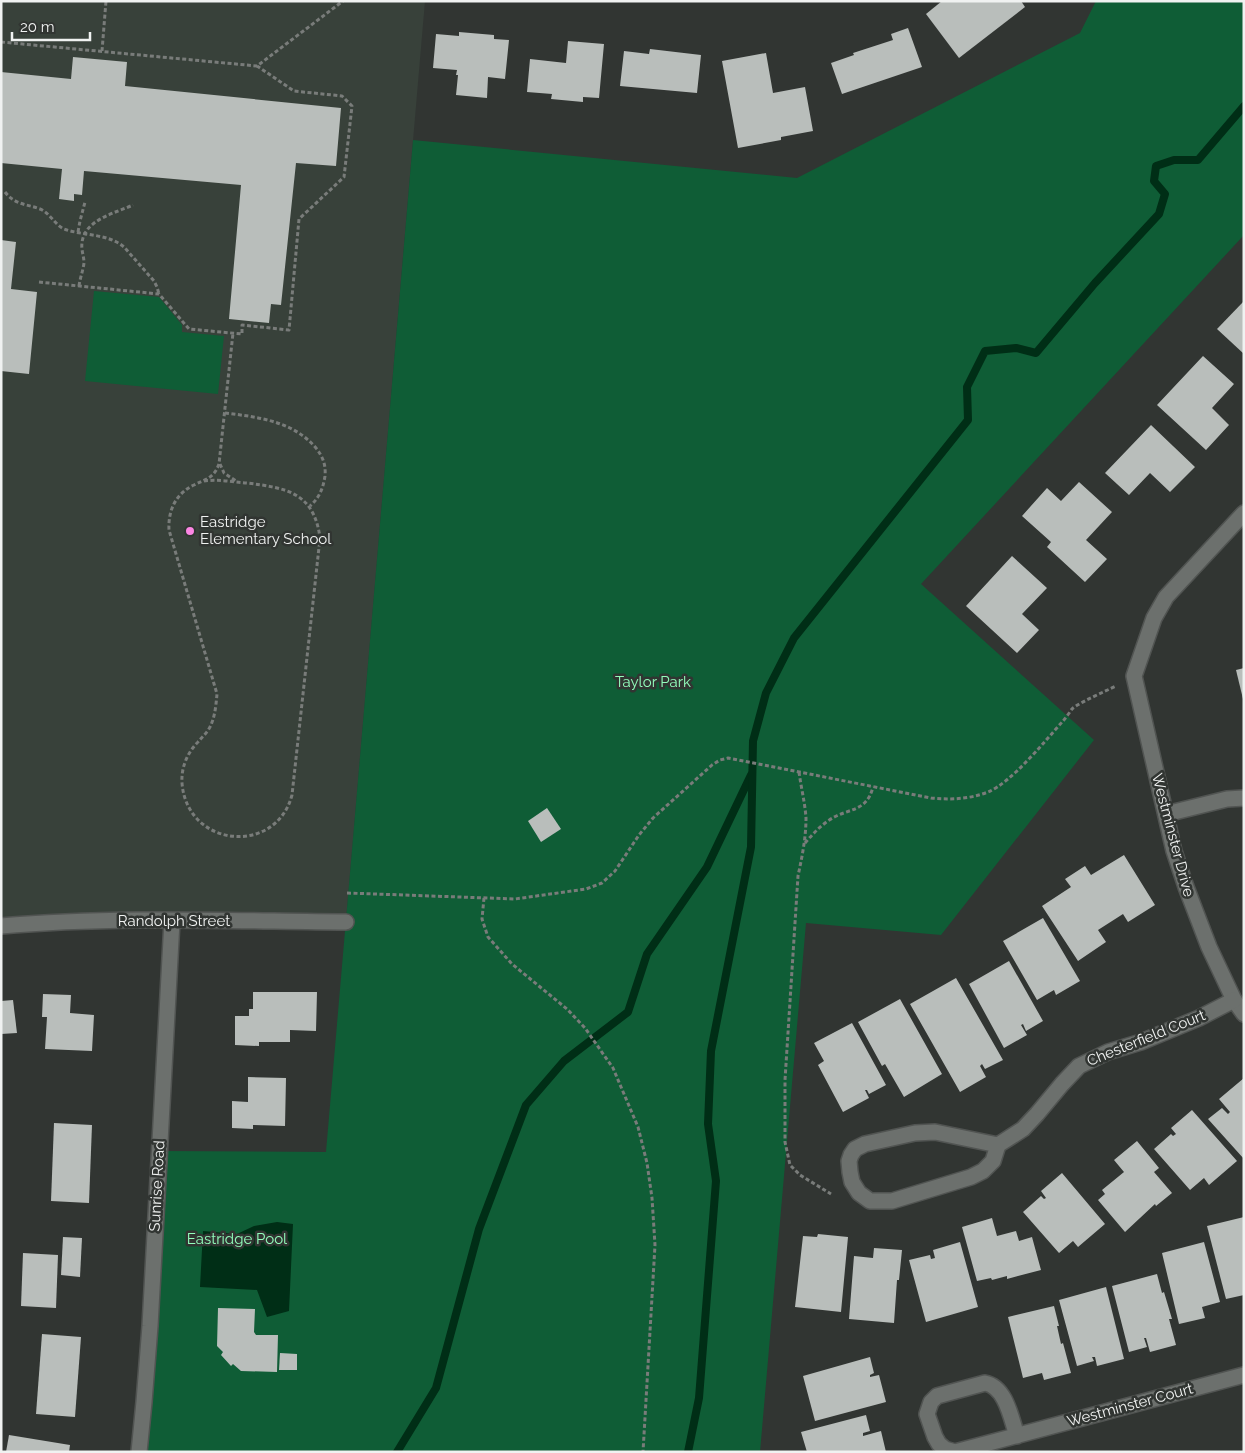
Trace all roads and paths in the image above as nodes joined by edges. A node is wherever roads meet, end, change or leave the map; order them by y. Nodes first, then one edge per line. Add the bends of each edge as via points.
1 (106, 1) edge
2 (343, 1) edge
3 (1, 42) edge
4 (102, 52) junction
5 (257, 66) junction
6 (5, 192) dead end
7 (84, 202) dead end
8 (133, 205) dead end
9 (78, 232) junction
10 (84, 233) junction
11 (40, 282) dead end
12 (80, 286) junction
13 (159, 294) junction
14 (233, 333) junction
15 (225, 413) junction
16 (220, 464) junction
17 (204, 481) junction
18 (239, 482) junction
19 (310, 506) junction
20 (1244, 513) edge
21 (1134, 676) junction
22 (799, 772) junction
23 (873, 787) junction
24 (1244, 798) edge
25 (1166, 814) junction
26 (804, 843) junction
27 (347, 893) dead end
28 (484, 898) junction
29 (172, 921) junction
30 (346, 922) dead end
31 (1, 926) edge
32 (1234, 1000) junction
33 (1244, 1014) edge
34 (998, 1145) junction
35 (831, 1194) dead end
36 (1244, 1375) edge
37 (1016, 1436) junction
38 (139, 1452) edge
39 (643, 1452) edge

1 - 4 path
2 - 5 path
3 - 4 path
4 - 5 path
5 - 14 path via 294,90 342,96 352,106 344,177 299,219 289,330 242,325 242,334
6 - 9 path via 17,203 46,213 62,228
7 - 9 path
8 - 10 path via 106,216
9 - 10 path
10 - 12 path
10 - 13 path via 112,240 124,247 157,286
11 - 12 path
12 - 13 path
13 - 14 path via 188,329
14 - 15 path
15 - 16 path
15 - 19 path via 258,417 283,425 312,443 322,458 325,474 321,492
16 - 17 path via 217,471
16 - 18 path via 224,473
17 - 18 path
17 - 19 path via 178,497 172,506 168,524 218,694 210,728 187,758 182,785 191,813 201,824 224,835 258,834 284,814 290,804 320,548 319,527
18 - 19 path via 286,489
20 - 21 street via 1166,597 1154,618
21 - 23 path via 1073,708 1013,775 989,792 948,800
21 - 25 street, Westminster Drive
22 - 23 path
22 - 26 path via 806,819
22 - 28 path via 728,758 720,760 653,818 615,871 602,883 586,889 515,899
23 - 26 path via 865,804 828,821
24 - 25 street
25 - 32 street, Westminster Drive via 1174,851 1197,918
26 - 35 path via 798,876 785,1080 785,1142 790,1165
27 - 28 path
28 - 39 path via 482,919 488,937 512,964 586,1028 613,1068 638,1126 647,1163 655,1245
29 - 30 street, Randolph Street
29 - 31 street, Randolph Street
29 - 38 street, Sunrise Road via 150,1326
32 - 33 street, Westminster Drive
32 - 34 street, Chesterfield Court via 1199,1018 1079,1066 1022,1129
34 - 34 street, Chesterfield Court via 993,1161 983,1171 892,1201 870,1201 852,1182 850,1155 865,1144 915,1132 934,1132
36 - 37 street, Westminster Court
37 - 37 street, Westminster Court via 955,1452 939,1444 927,1414 937,1396 991,1384 998,1388 1004,1400

